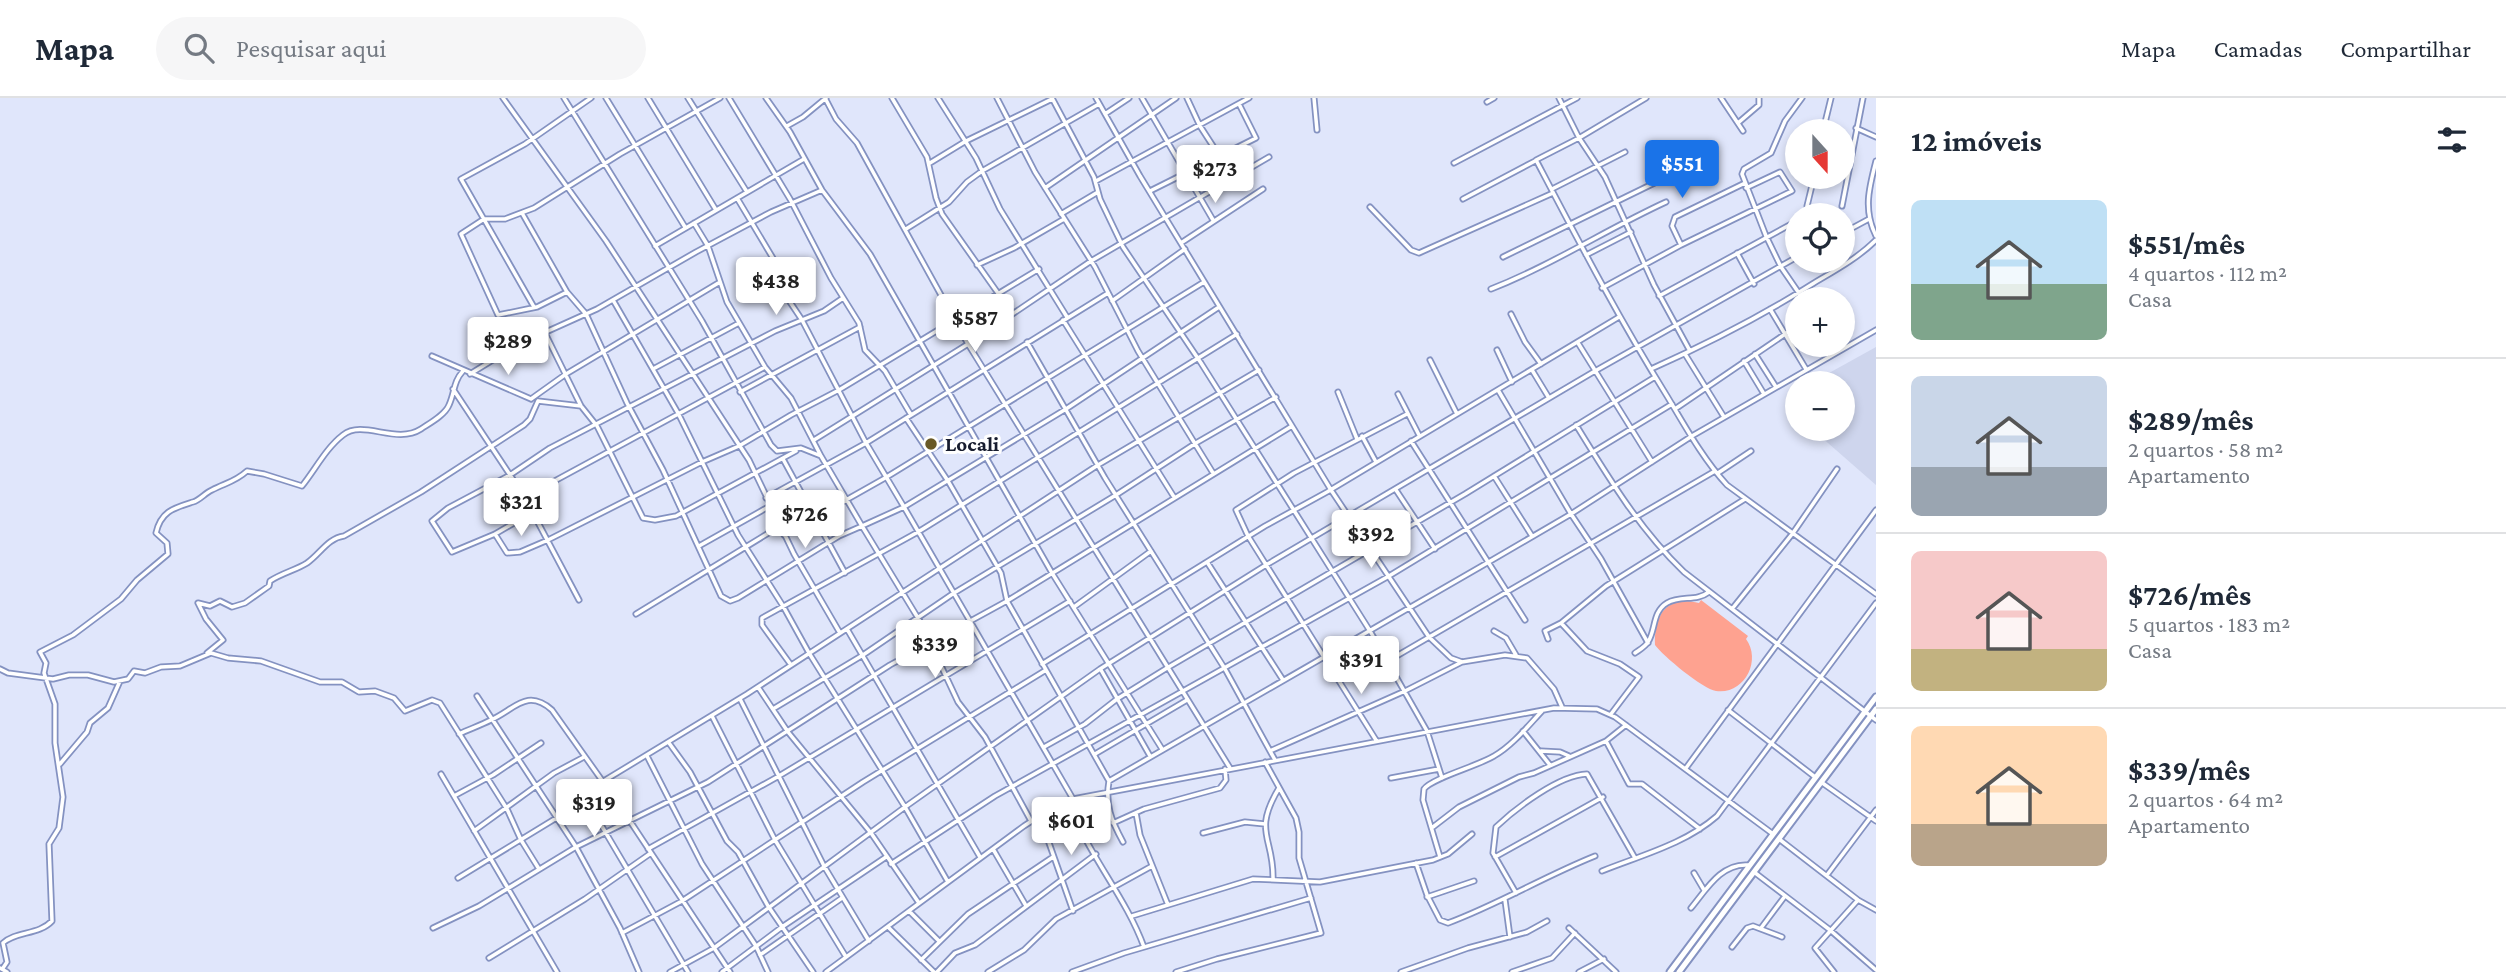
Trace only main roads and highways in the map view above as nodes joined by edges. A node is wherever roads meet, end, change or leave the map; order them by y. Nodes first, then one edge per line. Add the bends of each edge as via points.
1 (1876, 697) edge
2 (1876, 709) edge
3 (1871, 716) edge
4 (1726, 903) junction
5 (1670, 972) edge
6 (1679, 972) edge

1 - 3 main road
2 - 3 main road
3 - 4 main road
4 - 5 main road
4 - 6 main road

